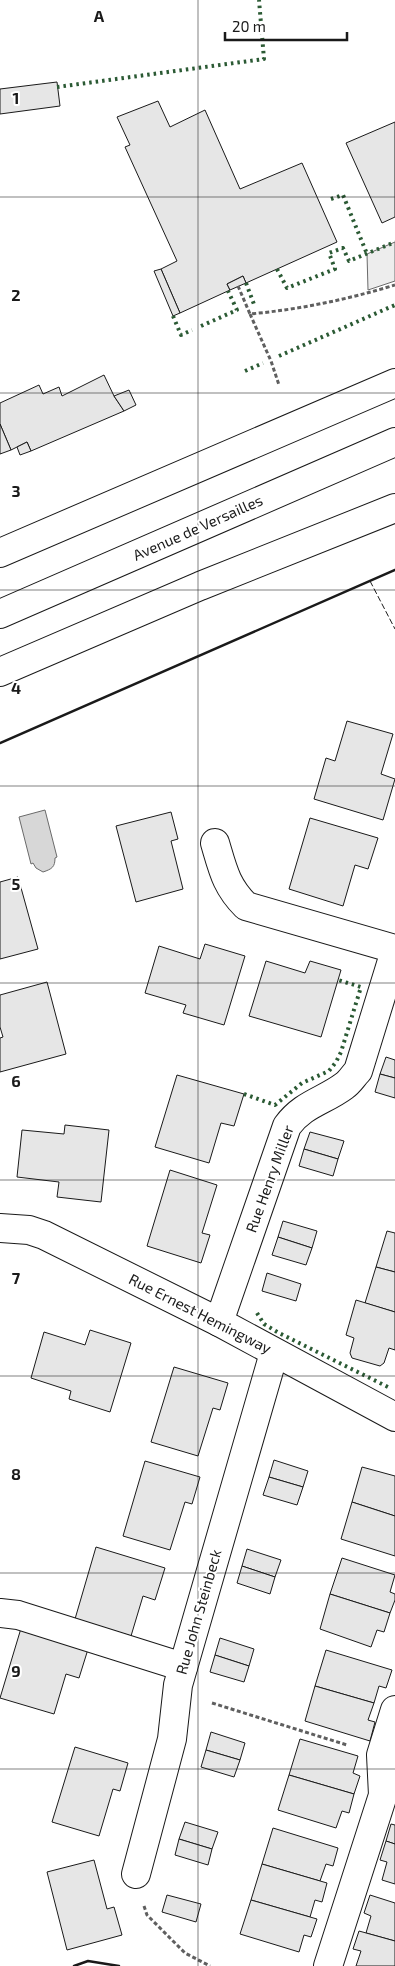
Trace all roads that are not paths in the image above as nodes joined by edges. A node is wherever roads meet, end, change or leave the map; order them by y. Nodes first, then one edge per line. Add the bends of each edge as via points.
1 (395, 383) edge
2 (395, 442) edge
3 (395, 508) edge
4 (0, 553) edge
5 (0, 614) edge
6 (0, 672) edge
7 (215, 843) dead end
8 (395, 950) edge
9 (0, 1228) edge
10 (219, 1322) junction
11 (274, 1353) junction
12 (395, 1416) edge
13 (0, 1614) edge
14 (180, 1680) junction
15 (395, 1710) edge
16 (136, 1874) road end
17 (328, 1966) edge

1 - 4 street
2 - 5 street, Avenue de Versailles
3 - 6 street via 200,586
7 - 8 street via 233,894 246,906
8 - 10 street, Rue Henry Miller via 358,1071 346,1085 307,1106 287,1126
9 - 10 street, Rue Ernest Hemingway via 29,1230 44,1235
10 - 11 street, Rue Ernest Hemingway
11 - 12 street, Rue Ernest Hemingway
11 - 14 street, Rue John Steinbeck
13 - 14 street via 18,1615
14 - 16 street, Rue John Steinbeck via 172,1739
15 - 17 street via 381,1755 383,1795

